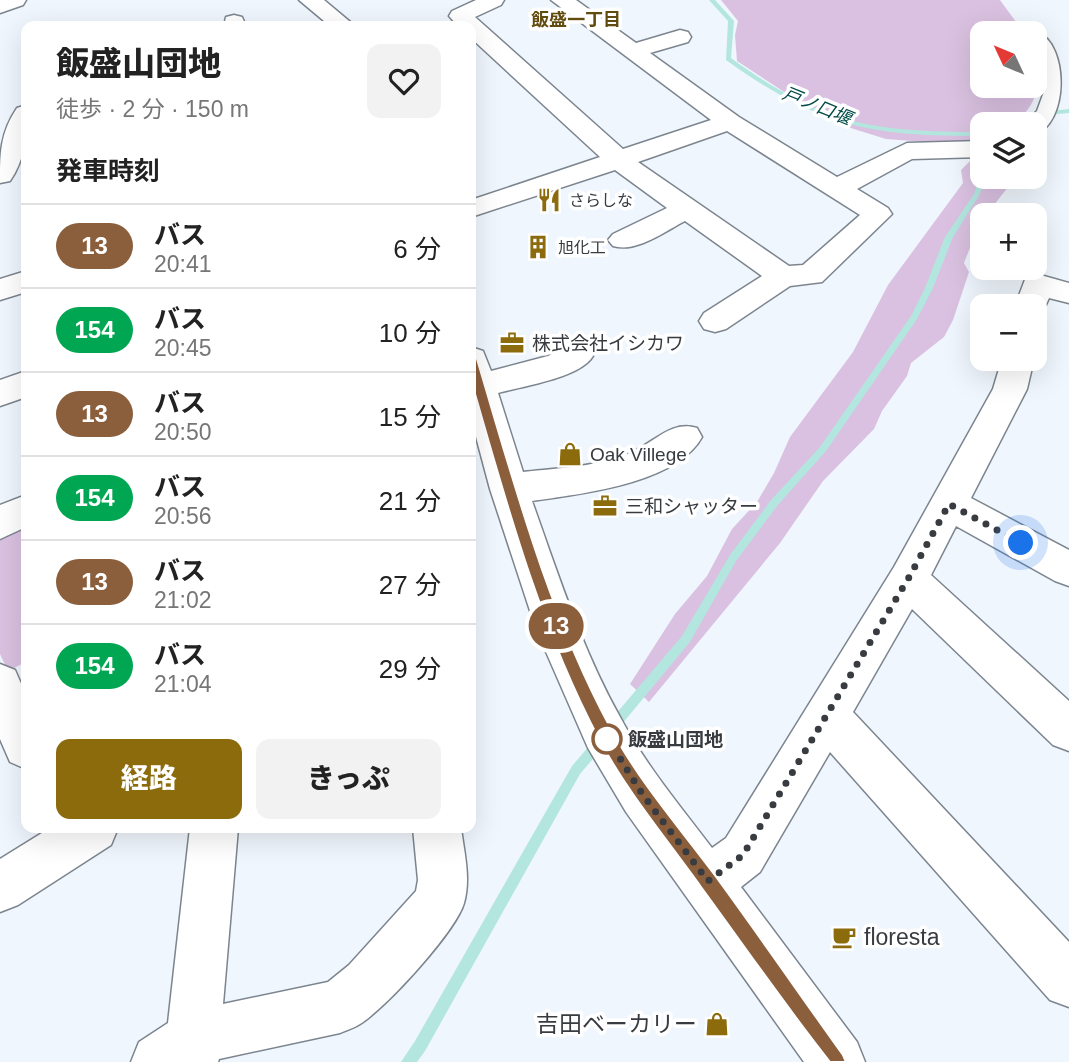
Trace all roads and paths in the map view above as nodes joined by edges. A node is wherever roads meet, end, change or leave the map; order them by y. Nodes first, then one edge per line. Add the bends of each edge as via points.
1 (15, 0) edge
2 (310, 0) edge
3 (493, 0) edge
4 (562, 0) edge
5 (0, 6) edge
6 (337, 21) edge
7 (466, 21) edge
8 (476, 30) edge
9 (680, 37) dead end
10 (1047, 50) edge
11 (633, 51) junction
12 (730, 121) junction
13 (1050, 123) edge
14 (21, 125) edge
15 (970, 149) edge
16 (619, 159) junction
17 (0, 175) edge
18 (837, 188) junction
19 (476, 207) edge
20 (688, 209) junction
21 (623, 240) dead end
22 (783, 276) junction
23 (21, 283) edge
24 (0, 290) edge
25 (1069, 293) edge
26 (1034, 294) edge
27 (715, 321) dead end
28 (578, 356) dead end
29 (1015, 371) edge
30 (476, 372) edge
31 (476, 375) edge
32 (21, 385) edge
33 (0, 394) edge
34 (684, 437) dead end
35 (509, 489) junction
36 (949, 504) junction
37 (21, 512) edge
38 (0, 523) edge
39 (1069, 569) edge
40 (908, 579) junction
41 (21, 672) edge
42 (0, 683) edge
43 (826, 715) junction
44 (1069, 730) edge
45 (21, 735) edge
46 (74, 833) edge
47 (213, 833) edge
48 (438, 833) edge
49 (708, 881) junction
50 (0, 887) edge
51 (1069, 981) edge
52 (181, 1054) edge
53 (836, 1062) edge

1 - 5 street
2 - 6 street
3 - 7 street via 460,16
4 - 11 street
8 - 16 street
9 - 11 street
10 - 13 street via 1056,60 1058,93
11 - 12 street
12 - 16 street
12 - 18 street
14 - 17 street
15 - 18 street via 907,151
16 - 19 street
16 - 20 street
18 - 22 street via 878,214 811,275
20 - 21 street
20 - 22 street
22 - 27 street
23 - 24 street
25 - 26 street via 1037,284
28 - 30 street via 558,365
29 - 36 street via 1010,389
31 - 35 street
32 - 33 street
34 - 35 street via 645,464
35 - 49 street via 557,629 604,733 643,795
36 - 39 street
36 - 40 street
37 - 38 street
40 - 43 street
40 - 44 street
41 - 42 street
42 - 45 street
43 - 49 street via 743,855
43 - 51 street
46 - 50 street
47 - 52 street
48 - 52 street via 443,880 439,903 368,984 340,1006
49 - 53 street

